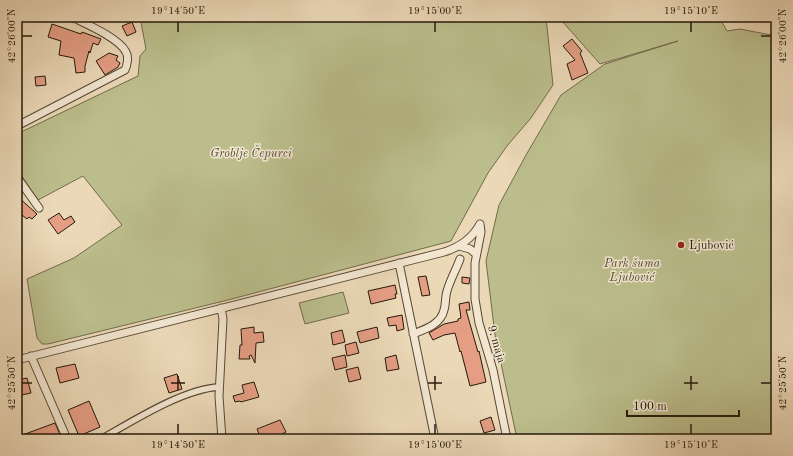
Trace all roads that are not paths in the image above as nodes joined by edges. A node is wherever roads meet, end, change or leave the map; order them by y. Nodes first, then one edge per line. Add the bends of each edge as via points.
1 (72, 17) edge
2 (17, 126) edge
3 (17, 177) edge
4 (39, 208) dead end
5 (459, 246) junction
6 (476, 254) junction
7 (460, 259) dead end
8 (399, 263) junction
9 (221, 308) junction
10 (413, 334) junction
11 (31, 356) junction
12 (17, 360) edge
13 (219, 387) junction
14 (67, 439) edge
15 (101, 439) edge
16 (222, 439) edge
17 (435, 439) edge
18 (507, 439) edge

1 - 2 street via 110,37 124,49 127,55 125,70
3 - 4 street
5 - 6 street
5 - 6 street, 9. maja via 471,237 480,224 481,232
5 - 8 street
6 - 18 street, 9. maja via 474,287 477,312 493,370
7 - 10 street via 446,293 440,320
8 - 9 street
8 - 10 street
9 - 11 street
9 - 13 street via 223,319
10 - 17 street
11 - 12 street
11 - 14 street
13 - 15 street via 204,389 158,407
13 - 16 street

